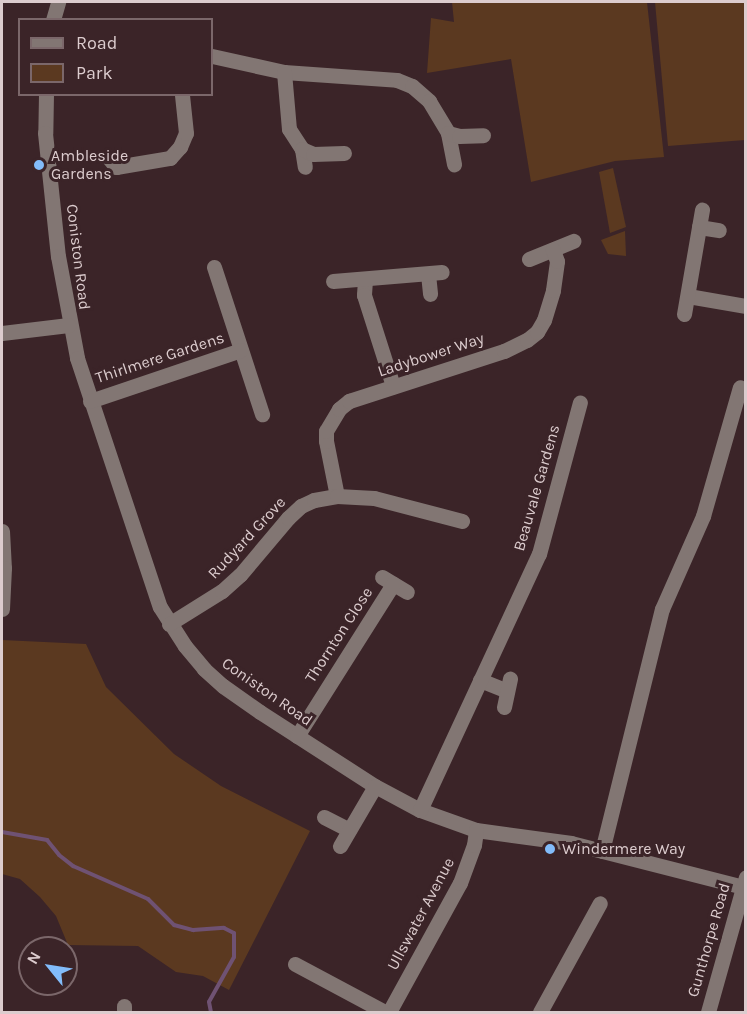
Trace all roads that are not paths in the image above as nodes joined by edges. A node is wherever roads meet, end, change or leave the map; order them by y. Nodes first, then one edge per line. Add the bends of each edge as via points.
1 (58, 2) edge
2 (54, 18) edge
3 (213, 56) edge
4 (284, 72) junction
5 (46, 96) edge
6 (182, 96) edge
7 (448, 134) junction
8 (483, 135) dead end
9 (302, 149) junction
10 (344, 153) dead end
11 (108, 157) dead end
12 (454, 164) dead end
13 (305, 167) dead end
14 (702, 210) dead end
15 (699, 227) junction
16 (719, 230) dead end
17 (573, 241) dead end
18 (553, 250) junction
19 (529, 259) dead end
20 (214, 267) dead end
21 (365, 280) junction
22 (333, 281) dead end
23 (430, 294) dead end
24 (688, 296) junction
25 (746, 306) edge
26 (684, 314) dead end
27 (69, 325) junction
28 (2, 333) edge
29 (241, 350) junction
30 (393, 386) junction
31 (740, 387) dead end
32 (90, 400) junction
33 (580, 402) dead end
34 (262, 414) dead end
35 (337, 496) junction
36 (462, 520) dead end
37 (2, 531) edge
38 (407, 592) dead end
39 (2, 609) edge
40 (169, 624) junction
41 (480, 680) junction
42 (504, 706) dead end
43 (297, 736) junction
44 (375, 786) junction
45 (420, 810) junction
46 (324, 816) dead end
47 (349, 830) junction
48 (476, 830) junction
49 (340, 846) dead end
50 (602, 851) junction
51 (744, 882) edge
52 (600, 903) dead end
53 (295, 964) dead end
54 (387, 1012) edge
55 (540, 1012) edge
56 (708, 1012) edge

1 - 2 street
3 - 4 street
4 - 7 street via 397,80 422,92
4 - 9 street via 290,129
5 - 27 street, Coniston Road via 45,133 57,256
6 - 11 street via 186,133 170,158 116,168
7 - 8 street
7 - 12 street
9 - 10 street via 313,154
9 - 13 street
14 - 15 street
15 - 16 street
15 - 24 street
17 - 18 street
18 - 19 street
18 - 30 street, Ladybower Way via 556,274 537,332 504,351
20 - 29 street, Thirlmere Gardens
21 - 22 street
21 - 23 street via 435,273
21 - 30 street via 364,295
24 - 25 street
24 - 26 street
27 - 28 street
27 - 32 street, Coniston Road
29 - 32 street, Thirlmere Gardens
29 - 34 street, Thirlmere Gardens
30 - 35 street, Ladybower Way via 349,401 331,420 326,441
31 - 50 street via 703,516 662,609
32 - 40 street, Coniston Road via 146,571
33 - 41 street, Beauvale Gardens via 538,554
35 - 36 street, Rudyard Grove via 374,498
35 - 40 street, Rudyard Grove via 300,506 222,591
37 - 39 street
38 - 43 street, Thornton Close via 387,580
40 - 43 street, Coniston Road via 223,687
41 - 42 street via 509,685
41 - 45 street, Beauvale Gardens
43 - 44 street, Coniston Road
44 - 45 street, Coniston Road
44 - 47 street
45 - 48 street, Coniston Road
46 - 47 street
47 - 49 street
48 - 50 street, Coniston Road
48 - 54 street, Ullswater Avenue via 460,883
50 - 51 street, Coniston Road
51 - 56 street, Gunthorpe Road
52 - 55 street
53 - 54 street via 321,970

